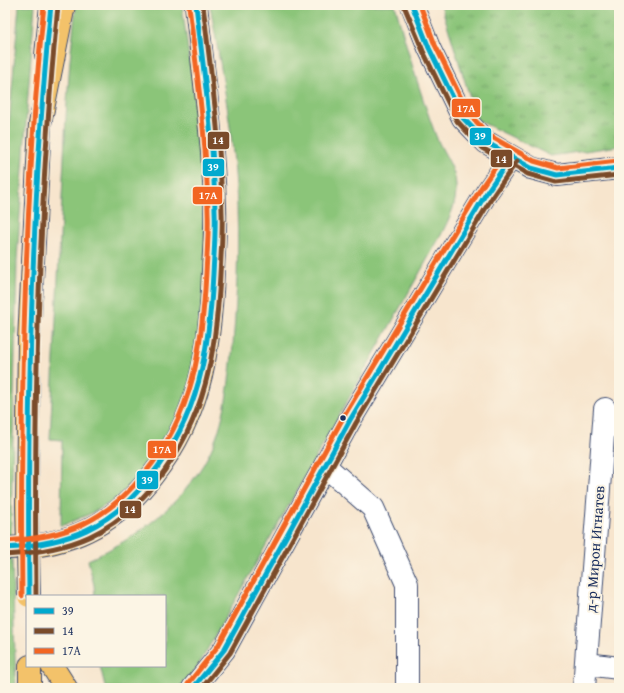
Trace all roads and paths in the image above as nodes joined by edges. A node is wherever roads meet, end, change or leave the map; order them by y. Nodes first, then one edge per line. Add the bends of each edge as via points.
1 (51, 5) edge
2 (64, 5) edge
3 (196, 5) edge
4 (412, 5) edge
5 (40, 124) junction
6 (511, 157) junction
7 (619, 168) edge
8 (604, 409) dead end
9 (325, 466) junction
10 (5, 548) edge
11 (29, 595) edge
12 (587, 664) junction
13 (30, 667) edge
14 (53, 667) edge
15 (619, 668) edge
16 (30, 688) edge
17 (66, 688) edge
18 (193, 688) edge
19 (408, 688) edge
20 (584, 688) edge

1 - 5 main road
2 - 5 main road
3 - 10 main road via 216,205 208,337 203,370 187,419 163,463 134,497 103,522 77,535 40,545
4 - 6 street via 429,48 463,118 486,142
5 - 11 main road, bridge via 30,340 27,506
6 - 7 street via 530,168 557,175
6 - 9 street via 487,192
8 - 12 street, д-р Мирон Игнатев
9 - 18 street via 224,650
9 - 19 street via 372,508 407,584
12 - 15 street
12 - 20 street, д-р Мирон Игнатев
13 - 16 main road
14 - 17 main road

